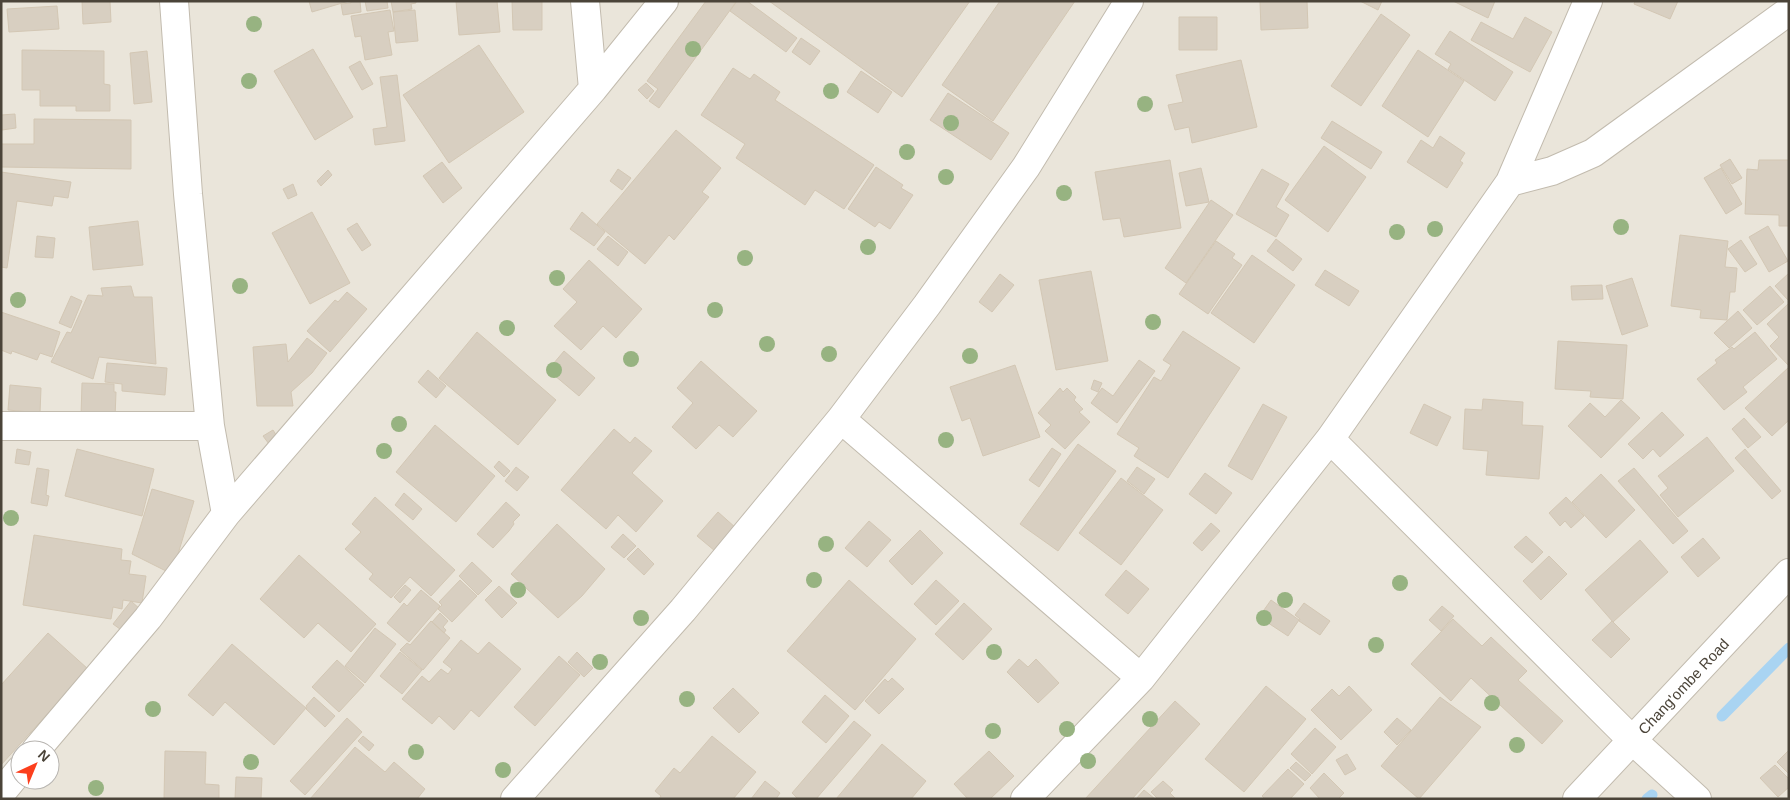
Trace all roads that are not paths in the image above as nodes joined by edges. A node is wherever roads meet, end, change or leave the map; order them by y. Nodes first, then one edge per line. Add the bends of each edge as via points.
1 (174, 1) edge
2 (585, 1) edge
3 (664, 1) edge
4 (1129, 1) edge
5 (1588, 1) edge
6 (1789, 11) edge
7 (592, 89) junction
8 (1510, 182) junction
9 (841, 419) junction
10 (1, 426) edge
11 (210, 426) junction
12 (1330, 440) junction
13 (226, 514) junction
14 (1789, 573) edge
15 (1141, 678) junction
16 (1631, 739) junction
17 (44, 740) edge
18 (10, 782) edge
19 (1, 793) edge
20 (515, 799) edge
21 (1025, 799) edge
22 (1577, 799) edge
23 (1697, 799) edge

1 - 11 street
2 - 7 street
3 - 7 street
4 - 9 street via 1026,167 928,305
5 - 8 street
6 - 8 street via 1593,153 1552,171
7 - 13 street
8 - 12 street
9 - 15 street
9 - 20 street via 683,610
10 - 11 street
11 - 13 street
12 - 15 street
12 - 16 street
13 - 17 street via 148,618
14 - 16 street, Chang'ombe Road
15 - 21 street
16 - 22 street, Chang'ombe Road
16 - 23 street
18 - 19 street

